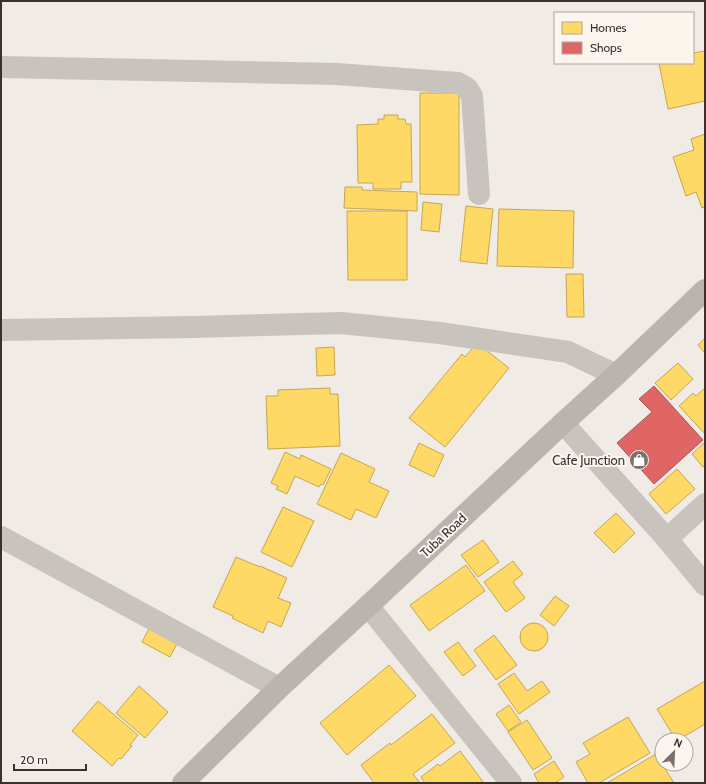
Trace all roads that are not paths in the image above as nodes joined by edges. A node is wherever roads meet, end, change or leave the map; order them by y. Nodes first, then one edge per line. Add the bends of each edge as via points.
1 (1, 67) edge
2 (479, 194) dead end
3 (705, 290) edge
4 (1, 330) edge
5 (616, 375) junction
6 (562, 423) junction
7 (705, 504) edge
8 (1, 537) edge
9 (667, 539) junction
10 (705, 585) edge
11 (368, 606) junction
12 (279, 688) junction
13 (183, 783) edge
14 (511, 783) edge

1 - 2 street via 337,74 458,83 467,88 472,96
3 - 5 street, Tuba Road
4 - 5 street via 341,323 440,332 568,352
5 - 6 street, Tuba Road
6 - 9 street
6 - 11 street, Tuba Road
7 - 9 street
8 - 12 street
9 - 10 street
11 - 12 street, Tuba Road
11 - 14 street
12 - 13 street, Tuba Road

